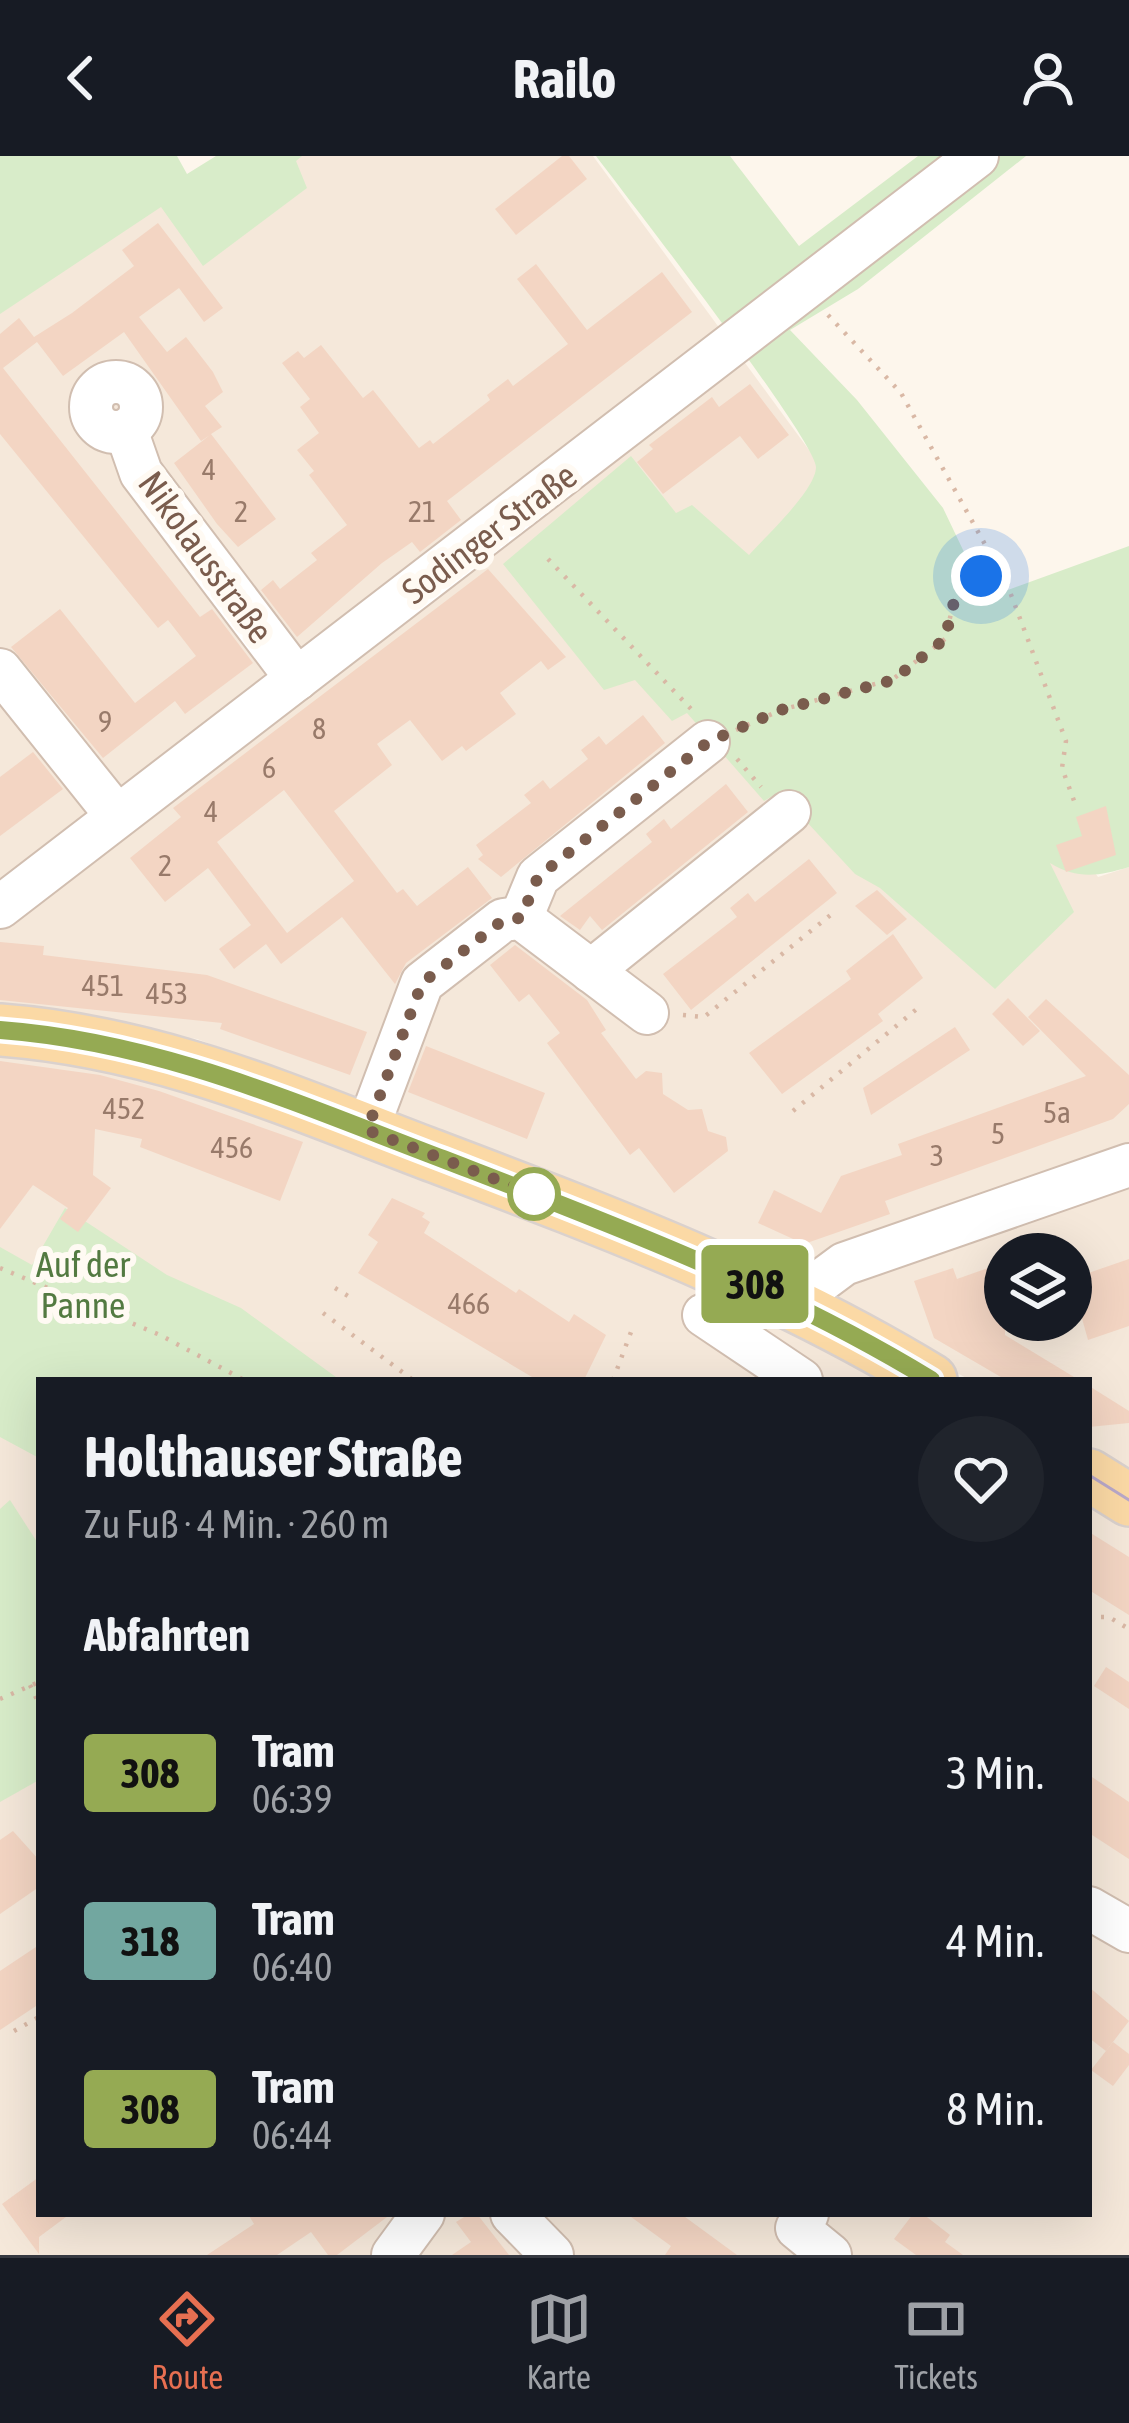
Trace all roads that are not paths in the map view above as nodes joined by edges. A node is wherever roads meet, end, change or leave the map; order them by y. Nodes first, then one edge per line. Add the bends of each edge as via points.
1 (977, 156) edge
2 (127, 430) dead end
3 (0, 670) edge
4 (297, 679) junction
5 (714, 740) road end
6 (789, 812) road end
7 (117, 816) junction
8 (0, 907) edge
9 (521, 918) junction
10 (591, 971) junction
11 (647, 1013) road end
12 (0, 1030) edge
13 (367, 1130) junction
14 (1129, 1166) edge
15 (802, 1306) junction
16 (704, 1315) dead end
17 (797, 1377) edge
18 (926, 1377) edge
19 (1092, 1477) edge
20 (1129, 1500) edge
21 (1092, 1910) edge
22 (1129, 1931) edge
23 (421, 2217) edge
24 (515, 2217) edge
25 (806, 2217) edge
26 (393, 2255) edge
27 (552, 2255) edge
28 (830, 2255) edge

1 - 4 street, Sodinger Straße via 807,289 721,337
2 - 4 street, Nikolausstraße via 141,473
3 - 7 street
4 - 7 street, Sodinger Straße
5 - 9 street via 538,877
6 - 10 street
7 - 8 street, Sodinger Straße
9 - 10 street
9 - 13 street via 503,920 422,983
10 - 11 street
12 - 13 main road via 150,1051
13 - 15 main road
14 - 15 street via 844,1264
15 - 18 main road
16 - 17 street
19 - 20 main road
21 - 22 street
23 - 26 street
24 - 27 street
25 - 28 street via 797,2228

